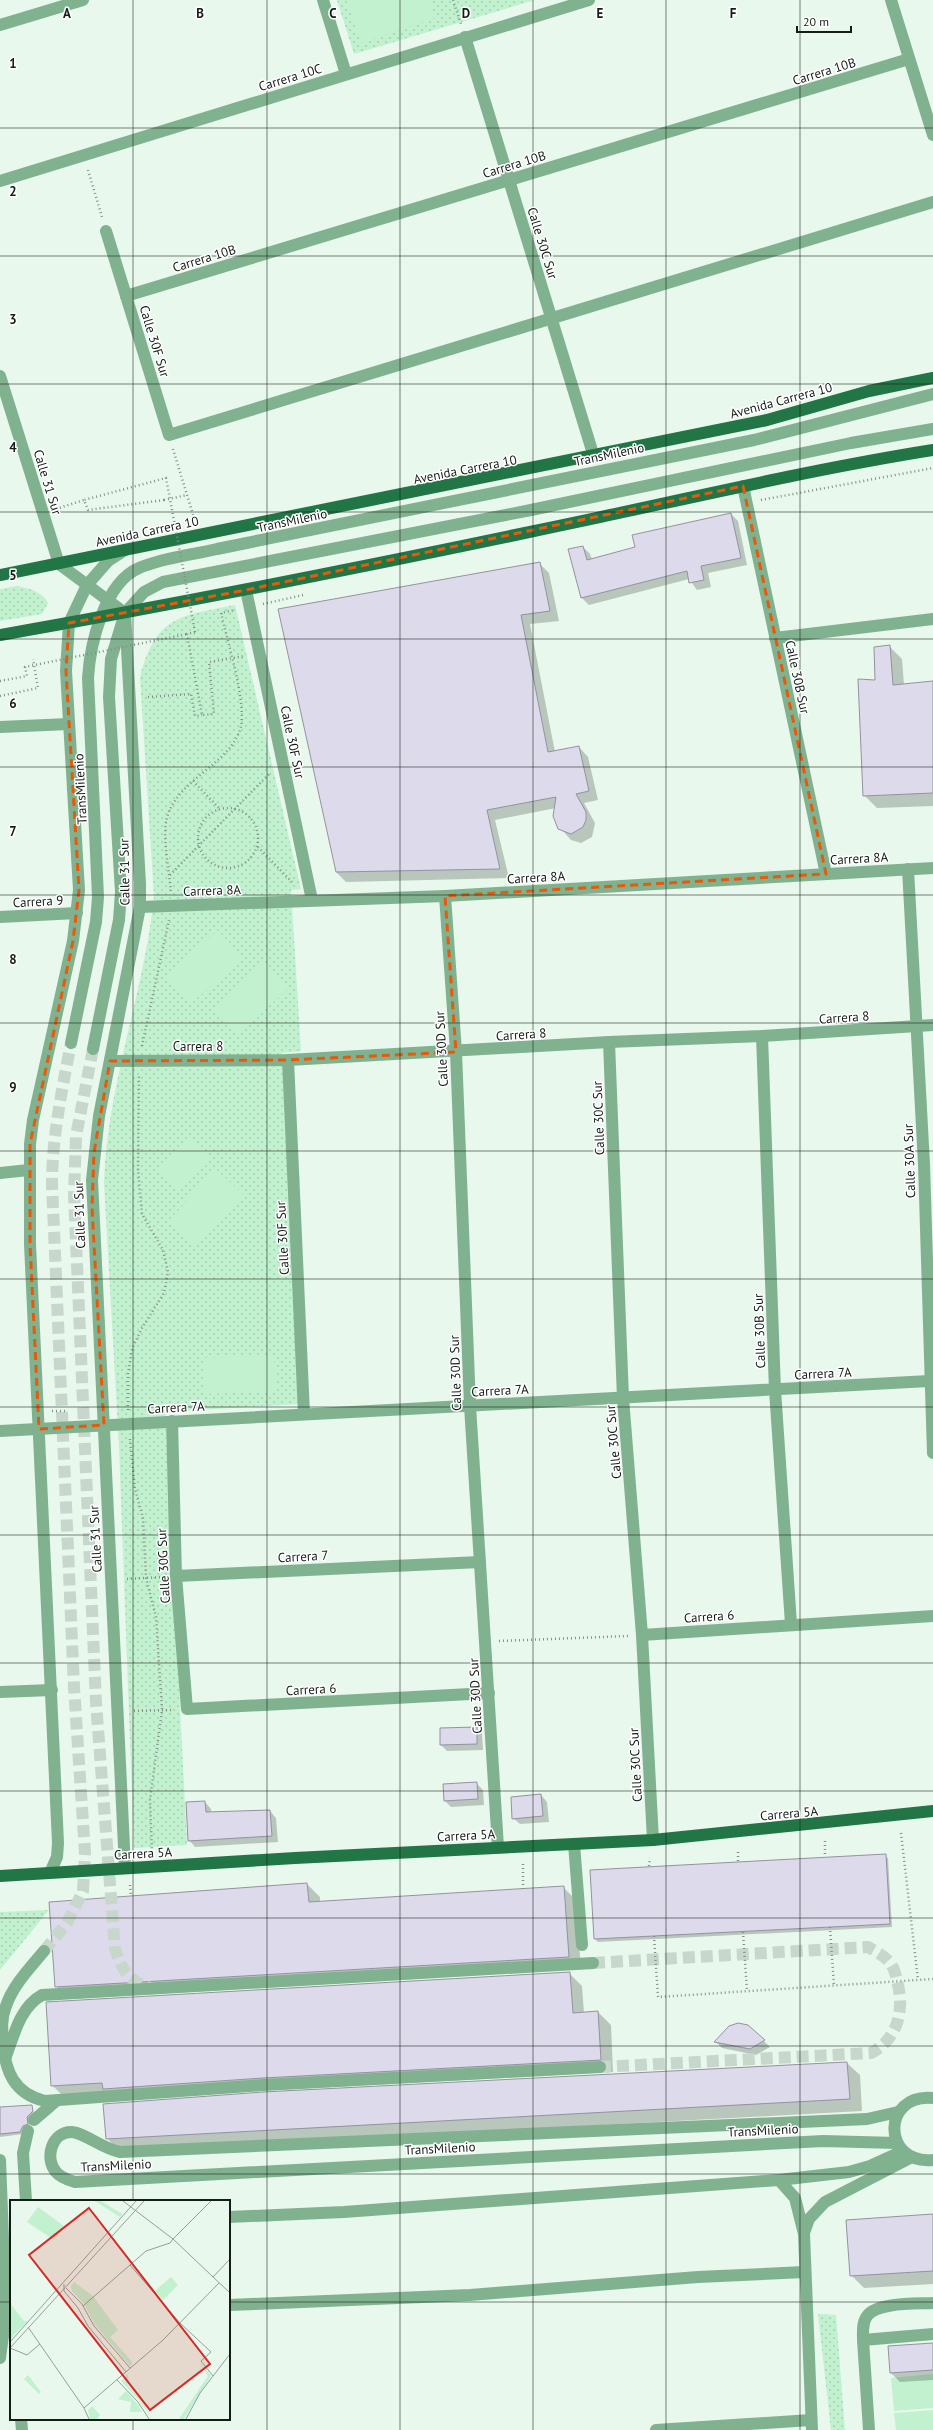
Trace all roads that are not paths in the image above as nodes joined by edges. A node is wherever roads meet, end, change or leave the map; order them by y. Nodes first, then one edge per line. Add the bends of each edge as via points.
1 (83, 0) edge
2 (323, 0) edge
3 (588, 0) edge
4 (891, 0) edge
5 (0, 25) edge
6 (465, 37) junction
7 (909, 59) junction
8 (346, 74) junction
9 (933, 135) edge
10 (509, 180) junction
11 (0, 181) edge
12 (933, 202) edge
13 (106, 231) road end
14 (126, 296) junction
15 (551, 318) junction
16 (0, 376) edge
17 (933, 378) edge
18 (933, 394) edge
19 (933, 429) edge
20 (933, 450) edge
21 (594, 457) junction
22 (743, 486) junction
23 (125, 550) junction
24 (59, 564) junction
25 (0, 575) edge
26 (87, 585) junction
27 (246, 590) junction
28 (109, 601) junction
29 (125, 614) junction
30 (101, 618) junction
31 (933, 619) edge
32 (69, 623) junction
33 (0, 635) edge
34 (775, 638) junction
35 (69, 724) junction
36 (0, 727) edge
37 (933, 868) edge
38 (908, 869) junction
39 (826, 874) junction
40 (445, 896) junction
41 (312, 900) junction
42 (140, 907) junction
43 (77, 913) junction
44 (0, 917) edge
45 (933, 1025) edge
46 (916, 1027) junction
47 (762, 1036) junction
48 (609, 1042) junction
49 (71, 1043) tunnel mouth
50 (93, 1049) tunnel mouth
51 (456, 1052) junction
52 (288, 1060) junction
53 (110, 1061) junction
54 (928, 1164) edge
55 (30, 1170) junction
56 (0, 1173) edge
57 (930, 1297) edge
58 (929, 1381) junction
59 (775, 1390) junction
60 (623, 1398) junction
61 (470, 1406) junction
62 (304, 1414) junction
63 (172, 1421) junction
64 (104, 1425) junction
65 (39, 1429) junction
66 (0, 1431) edge
67 (933, 1453) edge
68 (480, 1562) junction
69 (176, 1576) junction
70 (933, 1616) edge
71 (791, 1624) junction
72 (642, 1635) junction
73 (52, 1690) junction
74 (0, 1692) edge
75 (489, 1693) junction
76 (187, 1709) joint
77 (933, 1811) edge
78 (653, 1840) junction
79 (574, 1844) junction
80 (498, 1847) junction
81 (124, 1868) junction
82 (50, 1873) junction
83 (0, 1876) edge
84 (582, 1945) dead end
85 (44, 1951) tunnel mouth
86 (593, 1962) tunnel mouth
87 (4, 2062) junction
88 (600, 2067) tunnel mouth
89 (0, 2075) edge
90 (933, 2098) edge
91 (56, 2101) junction
92 (898, 2112) junction
93 (904, 2151) junction
94 (0, 2160) edge
95 (933, 2160) edge
96 (779, 2180) junction
97 (26, 2200) edge
98 (230, 2217) edge
99 (8, 2228) edge
100 (804, 2234) junction
101 (804, 2272) junction
102 (933, 2303) edge
103 (230, 2305) edge
104 (8, 2314) edge
105 (933, 2334) edge
106 (862, 2340) junction
107 (0, 2358) edge
108 (21, 2420) edge
109 (811, 2425) edge
110 (22, 2430) edge
111 (656, 2430) edge
112 (869, 2430) edge

1 - 5 street
2 - 8 street
3 - 6 street, Carrera 10C
4 - 7 street
6 - 8 street, Carrera 10C
6 - 10 street, Calle 30C Sur
7 - 9 street
7 - 10 street, Carrera 10B
8 - 11 street, Carrera 10C
10 - 14 street, Carrera 10B
10 - 15 street, Calle 30C Sur
12 - 15 street
13 - 14 street, Calle 30F Sur
14 - 15 street, Calle 30F Sur via 169,435
15 - 21 street, Calle 30C Sur
16 - 24 street, Calle 31 Sur
17 - 21 main road, Avenida Carrera 10 via 869,391 767,420
18 - 28 street, TransMilenio via 754,440 149,565 130,574
19 - 29 street via 851,443 531,510 163,582 144,592
20 - 22 main road
21 - 23 main road, Avenida Carrera 10
22 - 27 main road
22 - 34 street, Calle 30B Sur
23 - 24 main road, Avenida Carrera 10
23 - 26 street via 108,562
24 - 25 main road, Avenida Carrera 10
24 - 26 street
26 - 28 street
26 - 32 street
27 - 29 main road
27 - 41 street, Calle 30F Sur
28 - 29 street
28 - 30 street, TransMilenio
29 - 30 main road
29 - 42 street, Calle 31 Sur
29 - 50 street via 111,659 109,692 121,863 119,920
30 - 32 main road
30 - 49 street, TransMilenio via 93,641 88,678 98,897 96,922
31 - 34 street
32 - 33 main road
32 - 35 street via 66,671
34 - 39 street, Calle 30B Sur
35 - 36 street
35 - 43 street via 79,865
37 - 38 street, Carrera 8A
38 - 39 street, Carrera 8A
38 - 46 street, Calle 30A Sur
39 - 40 street, Carrera 8A
40 - 41 street, Carrera 8A
40 - 51 street, Calle 30D Sur
41 - 42 street, Carrera 8A
42 - 53 street, Calle 31 Sur
43 - 44 street, Carrera 9
43 - 55 street via 33,1120
45 - 46 street, Carrera 8
46 - 47 street, Carrera 8
46 - 54 street, Calle 30A Sur
47 - 48 street, Carrera 8
47 - 59 street, Calle 30B Sur
48 - 51 street, Carrera 8
48 - 60 street, Calle 30C Sur
51 - 52 street, Carrera 8
51 - 61 street, Calle 30D Sur
52 - 53 street, Carrera 8
52 - 62 street, Calle 30F Sur
53 - 64 street, Calle 31 Sur via 99,1116 92,1180
54 - 57 street, Calle 30A Sur
55 - 56 street
55 - 65 street via 30,1244
57 - 58 street, Calle 30A Sur
58 - 59 street, Carrera 7A
58 - 67 street, Calle 30A Sur
59 - 60 street, Carrera 7A
59 - 71 street, Calle 30B Sur
60 - 61 street, Carrera 7A
60 - 72 street, Calle 30C Sur
61 - 62 street, Carrera 7A
61 - 68 street, Calle 30D Sur
62 - 63 street, Carrera 7A
63 - 64 street, Carrera 7A
63 - 69 street, Calle 30G Sur
64 - 65 street, Carrera 7A
64 - 81 street, Calle 31 Sur
65 - 66 street, Carrera 7A
65 - 73 street
68 - 69 street, Carrera 7
68 - 75 street, Calle 30D Sur
69 - 76 street, Calle 30G Sur
70 - 71 street, Carrera 6
71 - 72 street, Carrera 6
72 - 78 street, Calle 30C Sur
73 - 74 street
73 - 82 street via 58,1843 57,1856
75 - 76 street, Carrera 6
75 - 80 street, Calle 30D Sur
77 - 78 main road, Carrera 5A
78 - 79 main road, Carrera 5A
79 - 80 main road, Carrera 5A
79 - 84 street
80 - 81 main road, Carrera 5A
81 - 82 main road, Carrera 5A
82 - 83 main road, Carrera 5A
85 - 87 street via 16,1986 5,2007 1,2025
86 - 87 street via 42,1995 31,2001 24,2011
87 - 89 street
87 - 91 street via 12,2081 30,2097 45,2102
88 - 91 street via 271,2084
90 - 92 street, TransMilenio via 912,2100
91 - 97 street via 31,2126 24,2153
92 - 93 street via 894,2123
92 - 93 street, TransMilenio via 867,2119 120,2152 109,2150 72,2132 62,2134 54,2142 50,2153 51,2163 56,2172 75,2182 823,2141
93 - 95 street, TransMilenio via 925,2160
93 - 96 street via 849,2172
93 - 100 street via 816,2209 808,2219
94 - 99 street
96 - 98 street via 344,2212
96 - 100 street via 795,2198
99 - 104 street
100 - 101 street
101 - 103 street via 698,2277 470,2295
101 - 109 street
102 - 106 street via 888,2306 871,2312 864,2322
104 - 107 street
105 - 106 street
106 - 112 street
108 - 110 street
109 - 111 street

